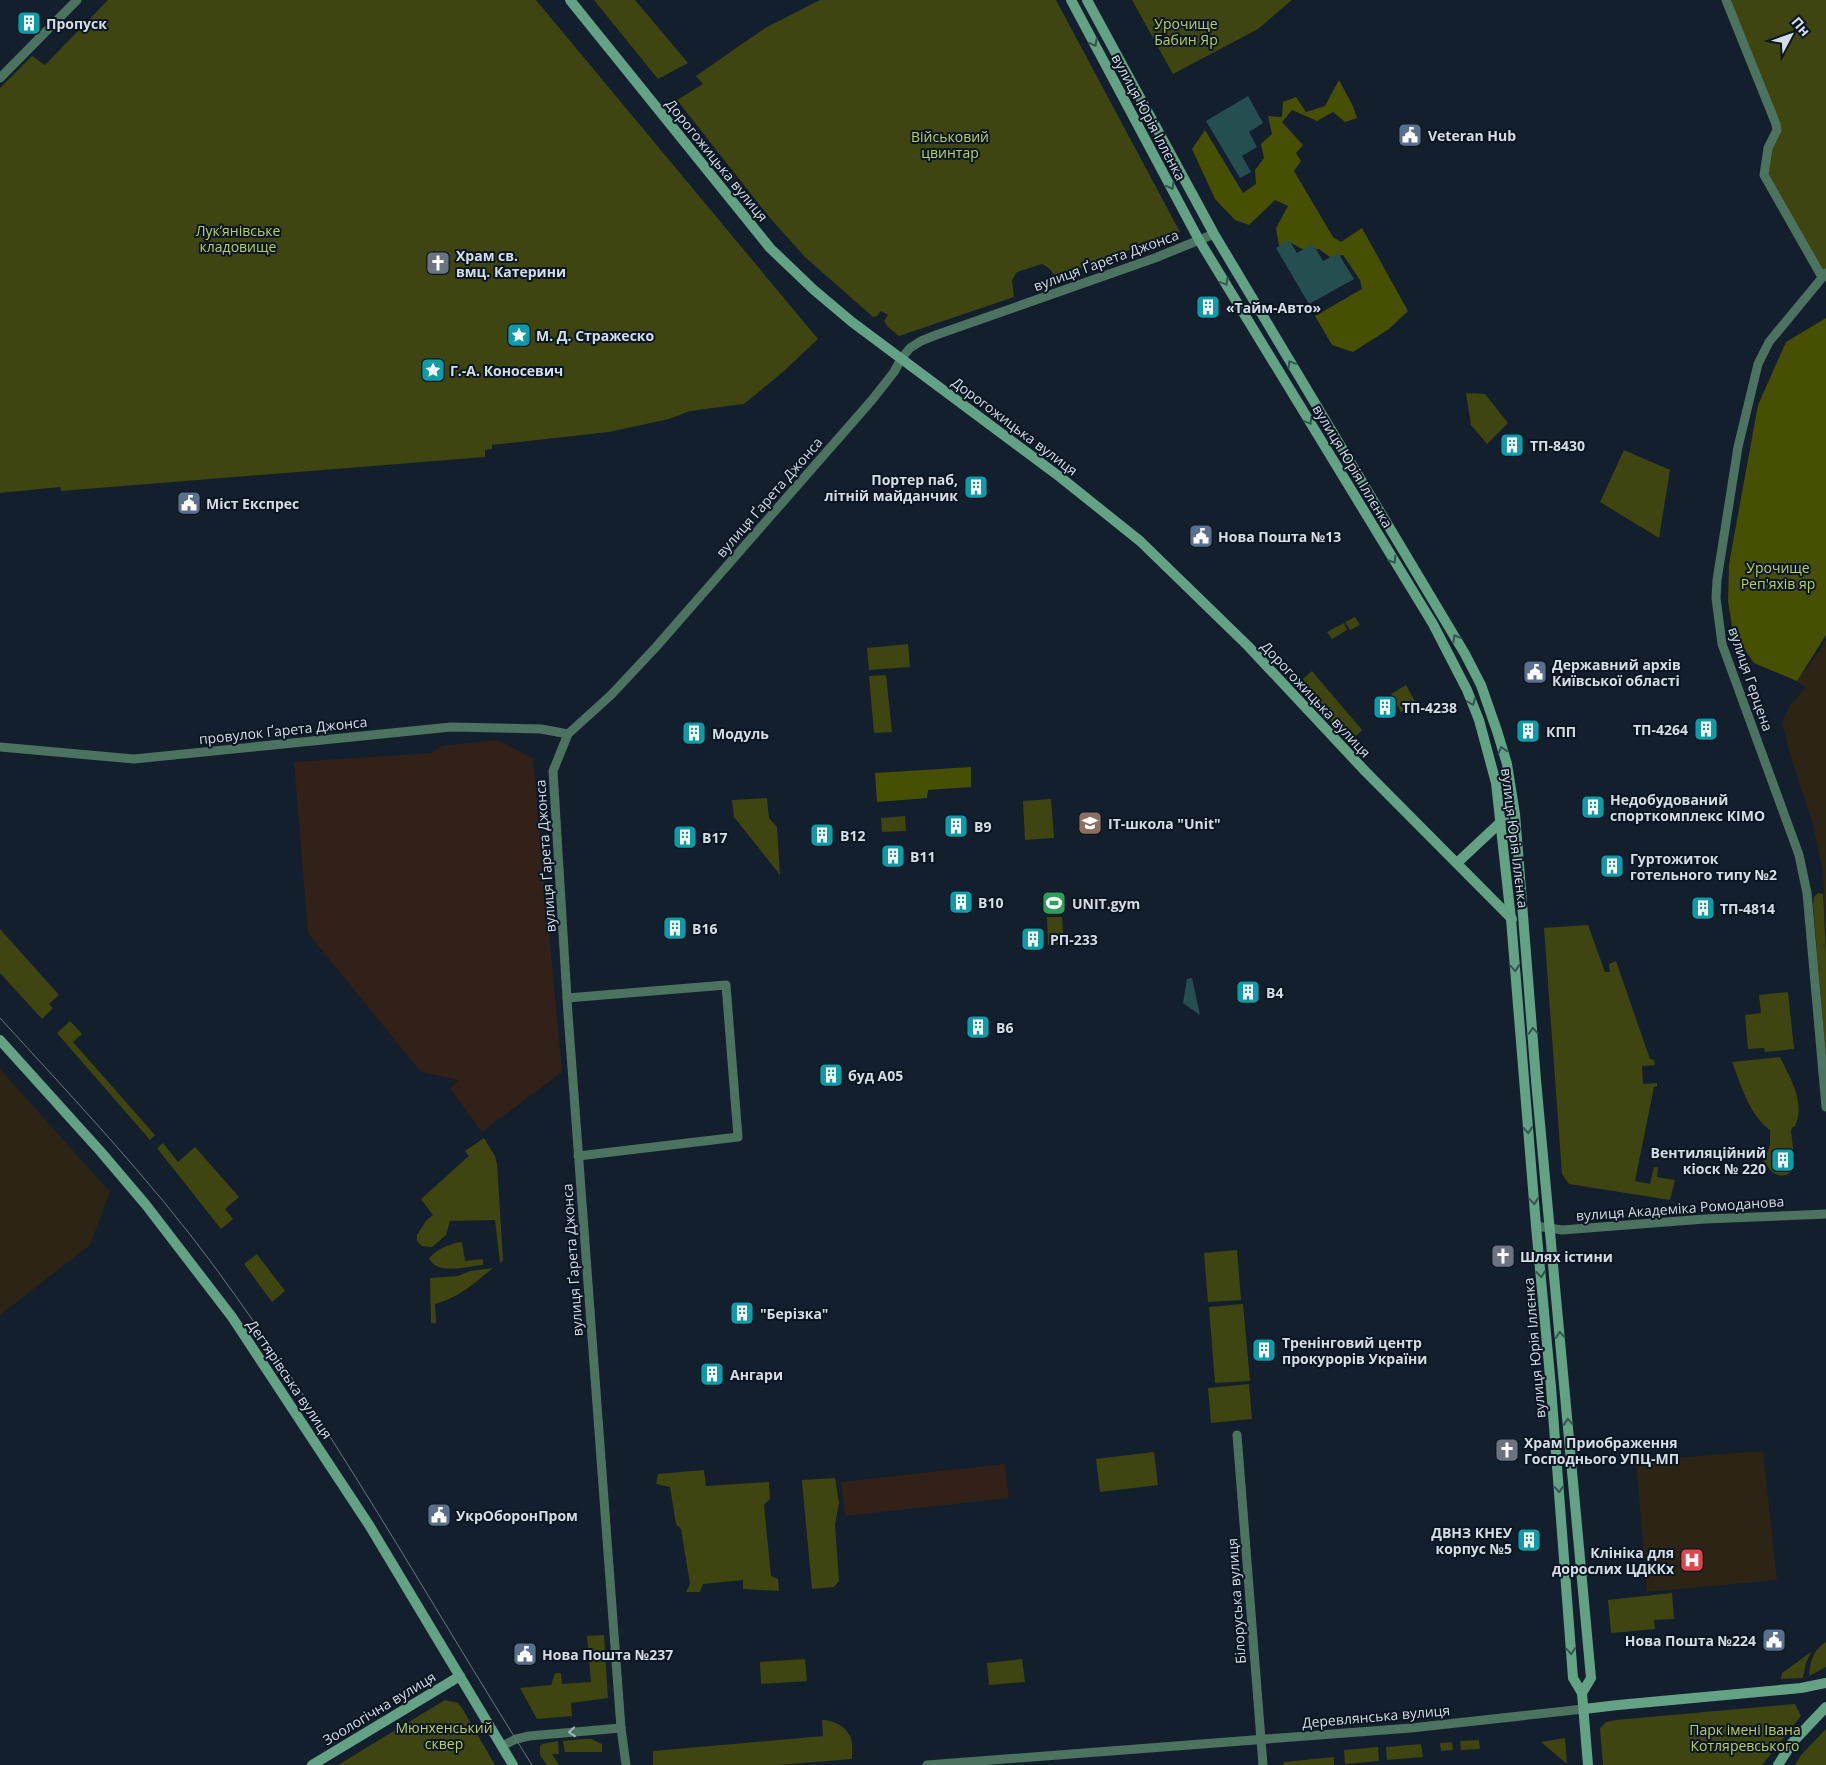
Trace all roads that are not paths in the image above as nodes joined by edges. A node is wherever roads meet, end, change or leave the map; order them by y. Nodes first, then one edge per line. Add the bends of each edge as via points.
1 (77, 0) edge
2 (570, 0) edge
3 (1071, 0) edge
4 (1087, 0) edge
5 (1726, 0) edge
6 (0, 78) edge
7 (1214, 234) junction
8 (1200, 240) junction
9 (1824, 275) edge
10 (901, 358) junction
11 (568, 734) junction
12 (0, 746) edge
13 (1515, 814) junction
14 (1501, 821) junction
15 (1458, 864) junction
16 (1511, 919) junction
17 (1525, 931) junction
18 (567, 998) junction
19 (0, 1040) edge
20 (1826, 1107) edge
21 (578, 1156) junction
22 (1826, 1214) edge
23 (1536, 1226) junction
24 (1551, 1227) junction
25 (1237, 1435) dead end
26 (460, 1676) junction
27 (1826, 1683) edge
28 (1582, 1693) junction
29 (1826, 1707) edge
30 (1584, 1709) junction
31 (621, 1728) junction
32 (1261, 1740) junction
33 (502, 1746) junction
34 (312, 1765) edge
35 (513, 1765) edge
36 (626, 1765) edge
37 (927, 1765) edge
38 (1263, 1765) edge
39 (1588, 1765) edge
40 (1778, 1765) edge

1 - 6 street
2 - 10 main road, Дорогожицька вулиця via 770,248 852,322
3 -> 8 main road, вулиця Юрія Іллєнка
4 - 7 main road, вулиця Юрія Іллєнка
5 - 9 street via 1776,124 1764,175
7 - 8 street, вулиця Ґарета Джонса
13 -> 7 main road, вулиця Юрія Іллєнка via 1497,731 1481,685 1465,654
8 - 10 street, вулиця Ґарета Джонса via 921,341
8 -> 14 main road, вулиця Юрія Іллєнка via 1452,659 1476,712 1488,751
9 - 20 street, вулиця Герцена via 1769,342 1758,364 1738,447 1716,598 1722,644 1799,855 1807,893
10 - 11 street, вулиця Ґарета Джонса via 894,372 860,414 656,647 590,716
10 - 15 main road, Дорогожицька вулиця via 1140,540 1248,646
11 - 12 street, провулок Ґарета Джонса via 541,729 450,728 134,759
11 - 18 street, вулиця Ґарета Джонса via 553,771
13 - 14 main road
13 - 17 main road, вулиця Юрія Іллєнка
14 - 15 main road
14 - 16 main road, вулиця Юрія Іллєнка
15 - 16 main road, Дорогожицька вулиця
16 - 17 main road, Дорогожицька вулиця
16 -> 23 main road, вулиця Юрія Іллєнка
24 -> 17 main road, вулиця Юрія Іллєнка
18 - 21 street, вулиця Ґарета Джонса
18 - 21 street via 726,985 738,1138
19 - 26 main road, Дегтярівська вулиця via 146,1205 232,1317 369,1525
21 - 31 street, вулиця Ґарета Джонса
22 - 24 street, вулиця Академіка Ромоданова via 1562,1230
23 - 24 street, вулиця Академіка Ромоданова
23 -> 28 main road, вулиця Юрія Іллєнка via 1573,1678
28 -> 24 main road, вулиця Юрія Іллєнка via 1591,1678
25 - 32 street, Білоруська вулиця
26 - 33 main road, Дегтярівська вулиця
26 - 34 main road, Зоологічна вулиця
27 - 30 main road, Деревлянська вулиця
28 - 30 main road, вулиця Юрія Іллєнка
29 - 40 main road via 1792,1743
30 - 32 street, Деревлянська вулиця via 1445,1725
30 - 39 main road, вулиця Юрія Іллєнка
31 -> 33 street via 537,1735
31 - 36 street, вулиця Ґарета Джонса
32 - 37 street, Деревлянська вулиця
32 - 38 street, Білоруська вулиця
33 - 35 main road, Дегтярівська вулиця

